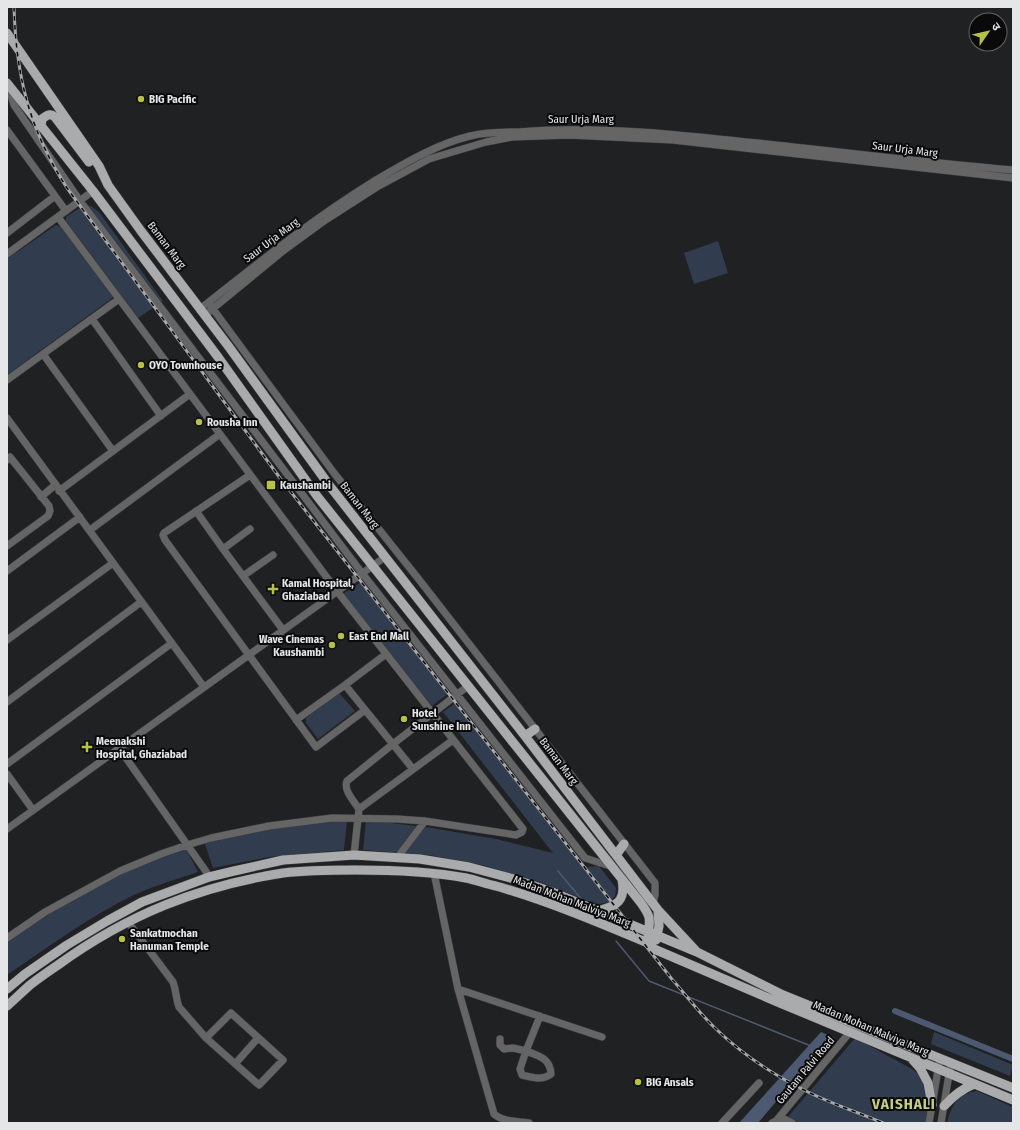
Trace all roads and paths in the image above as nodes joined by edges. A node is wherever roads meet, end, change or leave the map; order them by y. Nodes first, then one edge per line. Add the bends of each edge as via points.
1 (8, 37) edge
2 (7, 84) edge
3 (41, 126) junction
4 (7, 130) edge
5 (1013, 170) edge
6 (1003, 173) junction
7 (1013, 178) edge
8 (108, 185) junction
9 (93, 191) junction
10 (55, 196) junction
11 (80, 201) junction
12 (66, 211) junction
13 (58, 217) junction
14 (7, 233) edge
15 (7, 254) edge
16 (119, 300) junction
17 (210, 306) junction
18 (202, 312) junction
19 (92, 319) junction
20 (44, 354) junction
21 (7, 380) edge
22 (190, 394) junction
23 (264, 396) junction
24 (252, 405) junction
25 (273, 408) junction
26 (161, 416) junction
27 (7, 418) edge
28 (261, 418) junction
29 (220, 434) junction
30 (114, 451) junction
31 (7, 460) edge
32 (250, 475) junction
33 (57, 488) junction
34 (41, 498) junction
35 (196, 511) junction
36 (80, 517) junction
37 (250, 529) dead end
38 (90, 530) junction
39 (7, 546) edge
40 (223, 549) junction
41 (273, 555) dead end
42 (385, 557) junction
43 (113, 563) junction
44 (373, 565) junction
45 (7, 571) edge
46 (362, 573) junction
47 (243, 576) junction
48 (337, 591) junction
49 (142, 602) junction
50 (283, 630) junction
51 (7, 640) edge
52 (172, 643) junction
53 (386, 654) junction
54 (249, 655) junction
55 (345, 685) junction
56 (468, 686) junction
57 (204, 687) junction
58 (457, 695) junction
59 (494, 697) junction
60 (7, 702) edge
61 (483, 705) junction
62 (501, 706) junction
63 (365, 710) junction
64 (433, 714) junction
65 (296, 720) junction
66 (500, 726) junction
67 (535, 729) junction
68 (525, 736) junction
69 (453, 740) junction
70 (393, 744) junction
71 (119, 748) junction
72 (7, 764) edge
73 (413, 769) junction
74 (7, 774) edge
75 (359, 809) junction
76 (34, 810) junction
77 (358, 818) junction
78 (425, 821) junction
79 (7, 829) edge
80 (624, 844) junction
81 (187, 845) junction
82 (354, 855) junction
83 (616, 855) junction
84 (397, 858) junction
85 (298, 859) junction
86 (612, 867) junction
87 (300, 872) junction
88 (434, 873) junction
89 (209, 877) junction
90 (621, 878) junction
91 (656, 906) junction
92 (598, 911) junction
93 (128, 922) junction
94 (652, 934) junction
95 (7, 938) edge
96 (651, 946) junction
97 (64, 947) junction
98 (697, 952) junction
99 (72, 955) junction
100 (7, 989) edge
101 (458, 989) junction
102 (7, 1006) edge
103 (540, 1016) junction
104 (850, 1032) junction
105 (602, 1037) dead end
106 (206, 1038) junction
107 (258, 1038) junction
108 (500, 1039) dead end
109 (526, 1051) junction
110 (910, 1057) junction
111 (940, 1058) junction
112 (951, 1062) junction
113 (235, 1064) junction
114 (938, 1069) junction
115 (949, 1073) junction
116 (759, 1083) dead end
117 (974, 1084) junction
118 (1013, 1088) edge
119 (1013, 1100) edge
120 (932, 1105) junction
121 (944, 1106) junction
122 (776, 1121) edge
123 (528, 1123) edge
124 (722, 1123) edge
125 (792, 1123) edge
126 (929, 1123) edge
127 (941, 1123) edge

1 - 8 main road, Baman Marg via 99,166
2 - 3 main road
2 - 11 street via 14,106
3 - 8 main road via 42,119 47,115 55,117
3 - 9 main road
4 - 10 street
5 - 6 street, Saur Urja Marg
6 - 7 street, Saur Urja Marg
6 - 17 street, Saur Urja Marg via 681,135 609,134 569,129 489,132 441,147 396,168 322,215 280,246
8 - 18 main road, Baman Marg
9 - 11 street
9 - 24 main road
10 - 12 street
10 - 14 street
11 - 12 street
11 - 46 street
12 - 13 street
13 - 15 street
13 - 16 street
16 - 19 street
16 - 22 street
17 - 18 street, Saur Urja Marg
17 - 67 street via 334,473
18 - 23 main road, Baman Marg
19 - 20 street
19 - 26 street
20 - 21 street
20 - 30 street
22 - 26 street
22 - 29 street
23 - 24 main road
23 - 25 main road, Baman Marg
24 - 28 main road
25 - 28 main road
25 - 42 main road, Baman Marg
26 - 30 street
27 - 33 street
28 - 44 main road via 317,496
29 - 32 street
29 - 38 street
30 - 33 street
31 - 34 street via 10,457
32 - 35 street
32 - 48 street
33 - 34 street
33 - 36 street
34 - 39 street via 49,506 48,516
35 - 40 street
35 - 54 street via 164,533 164,538
36 - 38 street
36 - 45 street
37 - 40 street
38 - 43 street
40 - 47 street
41 - 47 street
42 - 44 street
42 - 59 main road, Baman Marg
43 - 49 street
43 - 51 street
44 - 46 street
44 - 56 main road
46 - 48 street
46 - 58 street
47 - 50 street
48 - 50 street
48 - 53 street
49 - 52 street
49 - 60 street
50 - 54 street
52 - 57 street
52 - 72 street
53 - 55 street
53 - 64 street
54 - 57 street
54 - 65 street
55 - 63 street
55 - 65 street
56 - 58 street
56 - 61 main road
57 - 71 street
58 - 64 street
58 - 86 street via 584,858
59 - 61 main road
59 - 62 main road, Baman Marg
61 - 66 main road
62 - 66 main road
62 - 68 main road, Baman Marg
63 - 65 street via 316,747
63 - 70 street
64 - 69 street
64 - 70 street
66 - 86 main road
67 - 68 main road
67 - 80 street
68 - 83 main road, Baman Marg
69 - 73 street
69 - 78 street via 522,827 522,832 516,835
70 - 73 street
70 - 75 street via 347,781 347,790
71 - 76 street
71 - 81 street
73 - 75 street
74 - 76 street
75 - 77 street
76 - 79 street
77 - 78 street
77 - 81 street via 332,818 269,826
77 - 82 street
78 - 84 street
80 - 83 main road
80 - 91 street via 655,883
81 - 89 street
81 - 95 street via 120,871 45,912
82 - 84 main road, Madan Mohan Malviya Marg
82 - 85 main road, Madan Mohan Malviya Marg
83 - 91 main road, Baman Marg
84 - 92 main road, Madan Mohan Malviya Marg via 469,867 552,892
85 - 87 main road
85 - 89 main road, Madan Mohan Malviya Marg
86 - 90 main road
87 - 88 main road, Madan Mohan Malviya Marg via 384,870
87 - 93 main road, Madan Mohan Malviya Marg via 237,882 184,897
88 - 96 main road, Madan Mohan Malviya Marg via 466,878 551,904
88 - 101 street
89 - 97 main road, Madan Mohan Malviya Marg via 142,902
90 - 92 main road via 623,889 620,900
90 - 94 main road via 648,913
91 - 94 main road via 659,926
91 - 98 main road, Baman Marg
92 - 94 main road, Madan Mohan Malviya Marg
93 - 99 main road, Madan Mohan Malviya Marg
93 - 106 street via 173,982 179,1007
94 - 96 main road
94 - 98 main road, Madan Mohan Malviya Marg
96 - 104 main road, Madan Mohan Malviya Marg
97 - 99 street
97 - 100 main road, Madan Mohan Malviya Marg
98 - 111 main road, Madan Mohan Malviya Marg via 783,995
99 - 102 main road, Madan Mohan Malviya Marg via 31,984
101 - 103 street
101 - 123 street via 494,1114 499,1118
103 - 105 street
103 - 109 street
104 - 110 main road, Madan Mohan Malviya Marg
104 - 122 street, Gautam Palvi Road
106 - 107 street via 231,1013
106 - 113 street
107 - 113 street
107 - 113 street via 282,1060 259,1085
108 - 109 street via 500,1045 504,1049
109 - 109 street via 545,1059 550,1065 550,1074 536,1078 522,1075 520,1069
110 - 114 main road, Madan Mohan Malviya Marg
110 - 120 main road via 928,1083
111 - 112 main road, Madan Mohan Malviya Marg
111 - 114 street
112 - 115 street
112 - 118 main road, Madan Mohan Malviya Marg
114 - 115 main road, Madan Mohan Malviya Marg
114 - 120 street
115 - 117 main road, Madan Mohan Malviya Marg
115 - 121 street
116 - 124 street
117 - 119 main road, Madan Mohan Malviya Marg
117 - 121 main road via 955,1095
120 - 126 street
121 - 127 street
122 - 125 street

